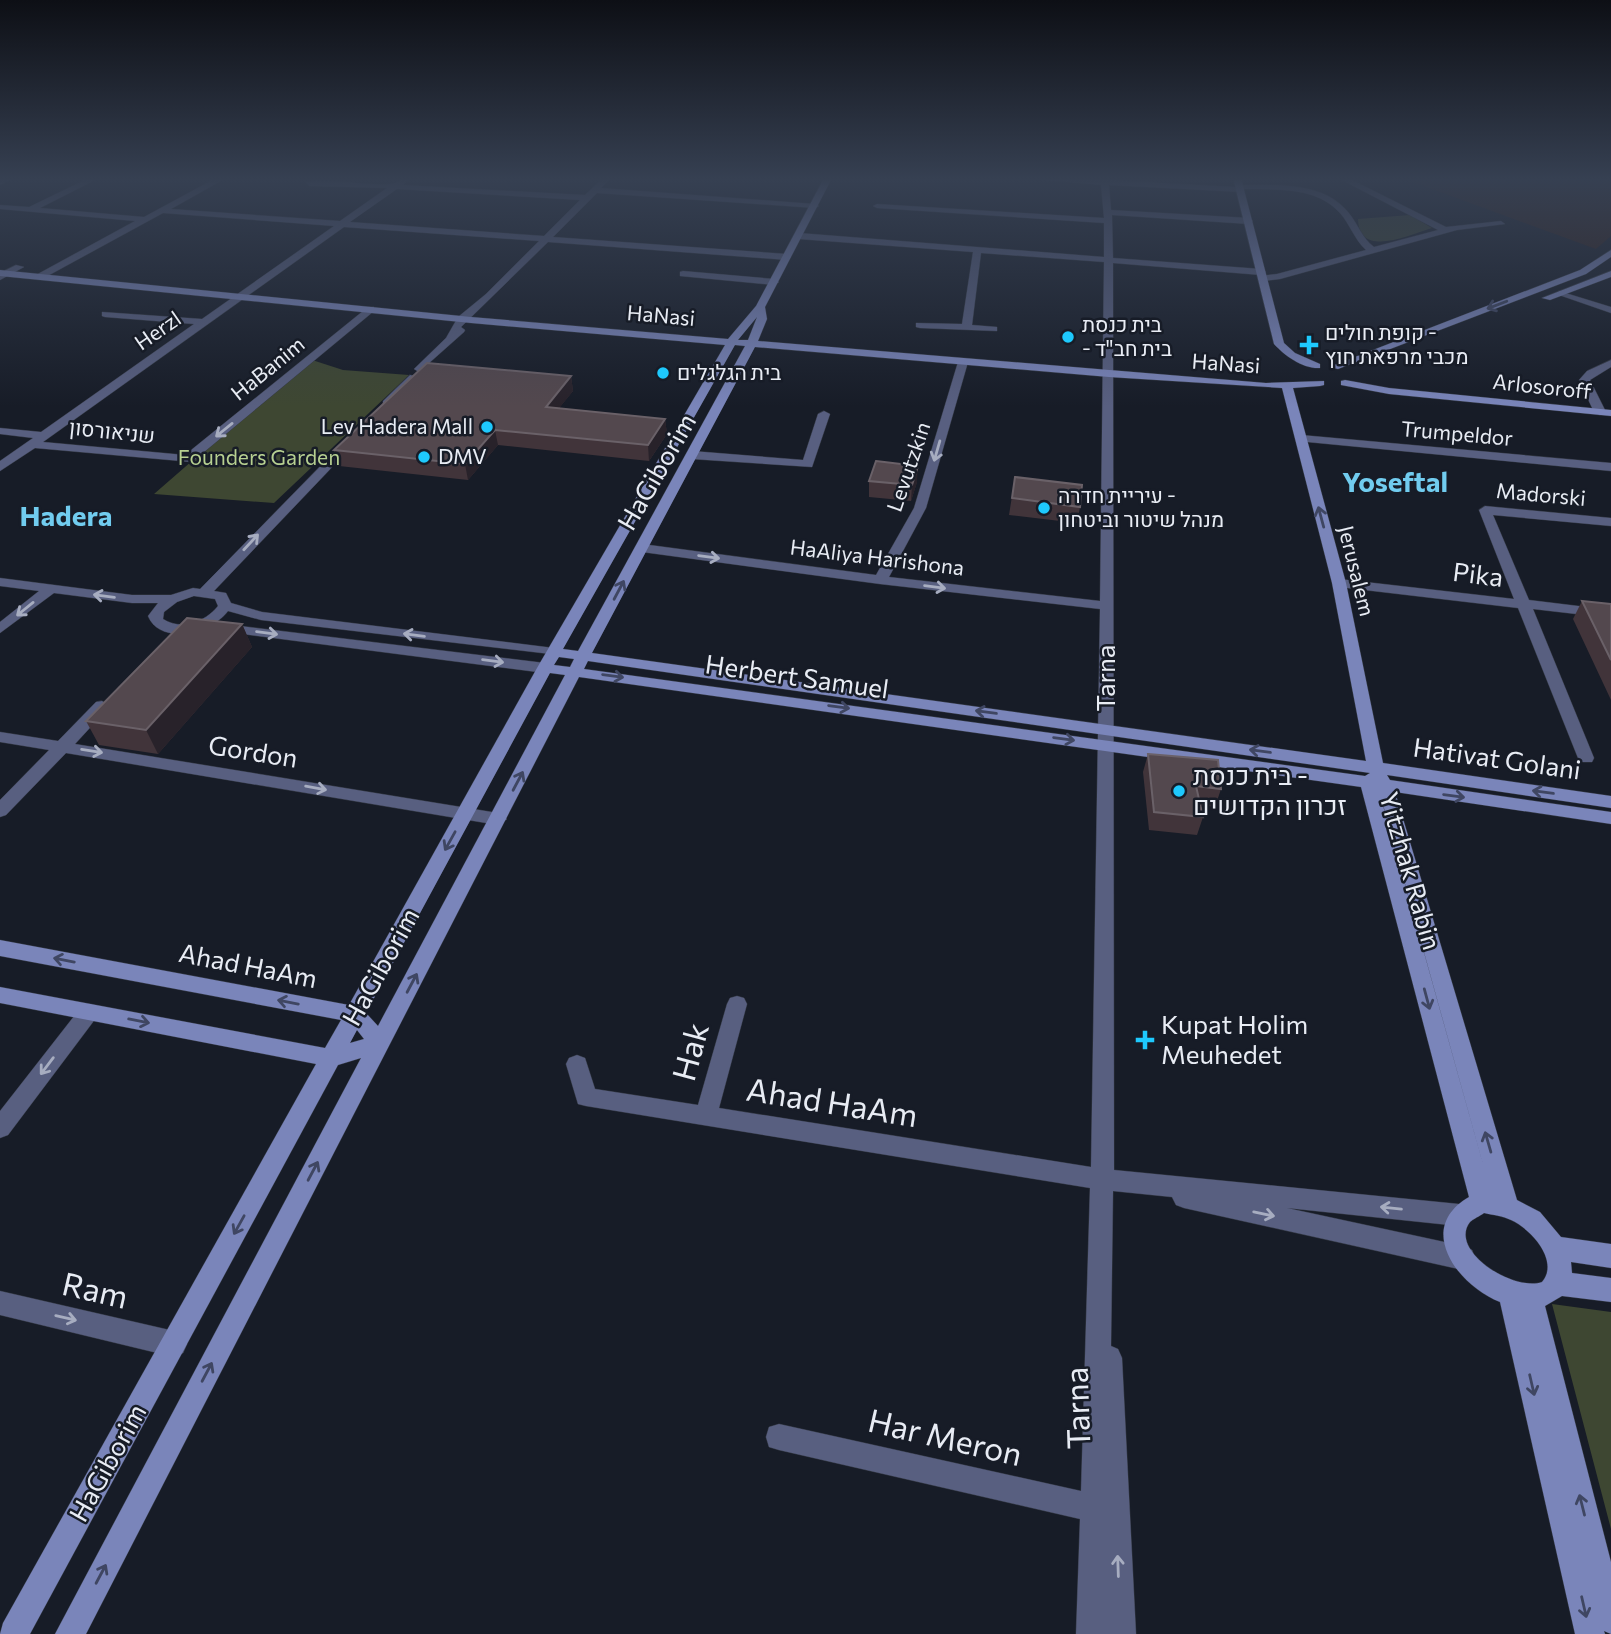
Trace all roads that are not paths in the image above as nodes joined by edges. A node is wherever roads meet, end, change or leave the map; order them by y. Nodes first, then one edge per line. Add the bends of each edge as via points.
1 (82, 254) edge
2 (299, 254) edge
3 (531, 254) edge
4 (748, 254) edge
5 (789, 254) edge
6 (977, 254) edge
7 (1006, 254) edge
8 (1107, 254) edge
9 (1257, 254) edge
10 (1361, 254) edge
11 (787, 257) junction
12 (1609, 258) edge
13 (1107, 262) junction
14 (52, 270) junction
15 (2, 272) edge
16 (683, 274) dead end
17 (1611, 274) edge
18 (1262, 275) junction
19 (39, 277) junction
20 (774, 282) junction
21 (250, 288) junction
22 (1562, 293) junction
23 (240, 296) junction
24 (760, 307) junction
25 (371, 309) junction
26 (1611, 310) edge
27 (105, 314) dead end
28 (470, 315) junction
29 (203, 322) junction
30 (920, 325) dead end
31 (967, 327) junction
32 (993, 328) dead end
33 (734, 337) junction
34 (754, 339) junction
35 (963, 362) junction
36 (1611, 363) edge
37 (1316, 366) junction
38 (1334, 367) junction
39 (1109, 371) junction
40 (1307, 376) junction
41 (1346, 378) junction
42 (1320, 383) junction
43 (1287, 386) junction
44 (381, 409) edge
45 (1606, 413) edge
46 (824, 414) dead end
47 (363, 428) edge
48 (0, 431) edge
49 (43, 436) junction
50 (1301, 439) junction
51 (32, 444) junction
52 (692, 454) junction
53 (188, 459) joint
54 (0, 467) edge
55 (1611, 467) edge
56 (1611, 522) edge
57 (642, 548) junction
58 (880, 580) junction
59 (0, 582) edge
60 (1339, 583) junction
61 (50, 589) junction
62 (205, 592) junction
63 (172, 599) junction
64 (1525, 605) junction
65 (225, 606) junction
66 (1107, 606) junction
67 (1611, 614) edge
68 (199, 625) junction
69 (0, 629) edge
70 (550, 660) junction
71 (580, 664) junction
72 (111, 698) edge
73 (1106, 736) junction
74 (0, 737) edge
75 (62, 747) junction
76 (1586, 758) dead end
77 (1377, 780) junction
78 (1611, 802) edge
79 (0, 811) edge
80 (465, 814) junction
81 (1611, 818) edge
82 (498, 820) junction
83 (0, 948) edge
84 (0, 995) edge
85 (737, 1004) dead end
86 (89, 1012) junction
87 (355, 1014) junction
88 (380, 1043) junction
89 (331, 1058) junction
90 (577, 1064) dead end
91 (706, 1117) junction
92 (0, 1128) edge
93 (1101, 1179) junction
94 (1482, 1202) junction
95 (1507, 1207) junction
96 (1459, 1215) junction
97 (1556, 1248) junction
98 (1611, 1256) edge
99 (1463, 1258) junction
100 (1558, 1283) junction
101 (1611, 1290) edge
102 (1521, 1296) junction
103 (0, 1303) edge
104 (174, 1344) junction
105 (779, 1437) dead end
106 (1096, 1508) junction
107 (1611, 1619) edge
108 (14, 1634) edge
109 (69, 1634) edge
110 (1091, 1634) edge
111 (1121, 1634) edge
112 (1590, 1634) edge

1 - 14 street
2 - 21 street, Herzl
3 - 28 street
4 - 11 street
5 - 11 street, HaGiborim
6 - 31 street
7 - 13 street
8 - 13 street, Tarna
9 - 18 street
10 - 18 street via 1278,277
11 - 20 street, HaGiborim
12 -> 38 street via 1558,282
13 - 18 street
13 - 39 street, Tarna
14 - 15 street, HaNasi via 19,267
14 - 19 street
14 - 21 street, HaNasi
15 - 19 street, HaNasi
16 - 20 street
17 - 22 street
18 - 37 street via 1279,344
19 - 23 street, HaNasi
20 - 24 street, HaGiborim
21 - 23 street, Herzl
21 - 28 street, HaNasi
22 - 26 street
22 - 41 street
23 - 25 street, HaNasi
23 - 29 street, Herzl
24 - 33 street, HaGiborim
24 - 34 street, HaGiborim via 762,319
25 - 28 street, HaNasi
25 -> 53 street, HaBanim
27 - 29 street
28 - 33 street, HaNasi
28 - 44 street
29 - 49 street, Herzl
30 - 31 street
31 - 32 street
33 - 34 street, HaNasi
33 - 70 street, HaGiborim
34 - 35 street, HaNasi
34 - 39 street, HaNasi
34 - 52 street, HaGiborim
35 - 39 street, HaNasi
35 -> 58 street, Levutzkin via 920,508
36 - 45 street via 1584,380
37 - 38 street
37 - 40 street via 1304,371
38 - 41 street
39 - 40 street, HaNasi via 1270,379
39 - 43 street, HaNasi
39 - 66 street, Tarna
40 - 42 street
41 - 42 street, HaNasi
41 - 45 street, Arlosoroff via 1390,391
42 - 43 street, HaNasi
43 - 50 street, Jerusalem
46 - 52 street via 808,464
62 -> 47 street
48 - 49 street
49 - 51 street, Herzl
50 - 55 street, Trumpeldor
60 -> 50 street, Jerusalem
51 - 53 street, שניאורסון
51 - 54 street, Herzl
52 - 57 street, HaGiborim
56 - 64 street, Madorski via 1485,510
57 -> 58 street, HaAliya Harishona
71 -> 57 street, HaGiborim
58 -> 66 street, HaAliya Harishona
59 - 61 street
60 - 64 street, Pika
60 - 77 street, Jerusalem
63 -> 61 street
61 -> 69 street
62 - 63 street
62 - 65 street via 221,596
63 - 68 street via 155,616 161,625 173,634
64 - 67 street, Pika
64 - 76 street
65 - 68 street via 217,617
70 -> 65 street, Herbert Samuel
66 - 73 street, Tarna
68 -> 70 street, Herbert Samuel
70 - 71 street, Herbert Samuel
70 - 80 street, HaGiborim
71 - 73 street, Herbert Samuel
82 -> 71 street, HaGiborim
72 - 75 street
73 - 77 street, Herbert Samuel
73 - 93 street, Tarna
74 - 75 street, Gordon
75 - 79 street
75 -> 80 street, Gordon
78 -> 77 street, Hativat Golani
77 -> 81 street, Hativat Golani
77 -> 94 street, Yitzhak Rabin
95 -> 77 street, Yitzhak Rabin
80 - 82 street, Gordon
80 -> 87 street, HaGiborim
88 -> 82 street, HaGiborim
87 -> 83 street, Ahad HaAm
84 - 86 street
85 - 91 street, Hak
86 -> 89 street
86 -> 92 street
87 - 88 street
87 - 89 street, HaGiborim
88 - 89 street
109 -> 88 street, HaGiborim
89 -> 104 street, HaGiborim
90 - 91 street, Ahad HaAm via 586,1097
91 - 93 street, Ahad HaAm
96 -> 93 street, Ahad HaAm
93 -> 99 street, Ahad HaAm
93 - 106 street, Tarna
111 -> 93 street, Tarna
94 - 95 street
94 - 96 street
95 - 97 street via 1530,1218
96 - 99 street via 1455,1242
97 - 98 street
97 - 100 street via 1562,1269
99 - 102 street via 1493,1287
100 - 101 street
100 - 102 street via 1546,1294
107 -> 102 street
102 -> 112 street
103 -> 104 street, Ram
104 - 108 street, HaGiborim
105 - 106 street, Har Meron
106 - 110 street, Tarna

